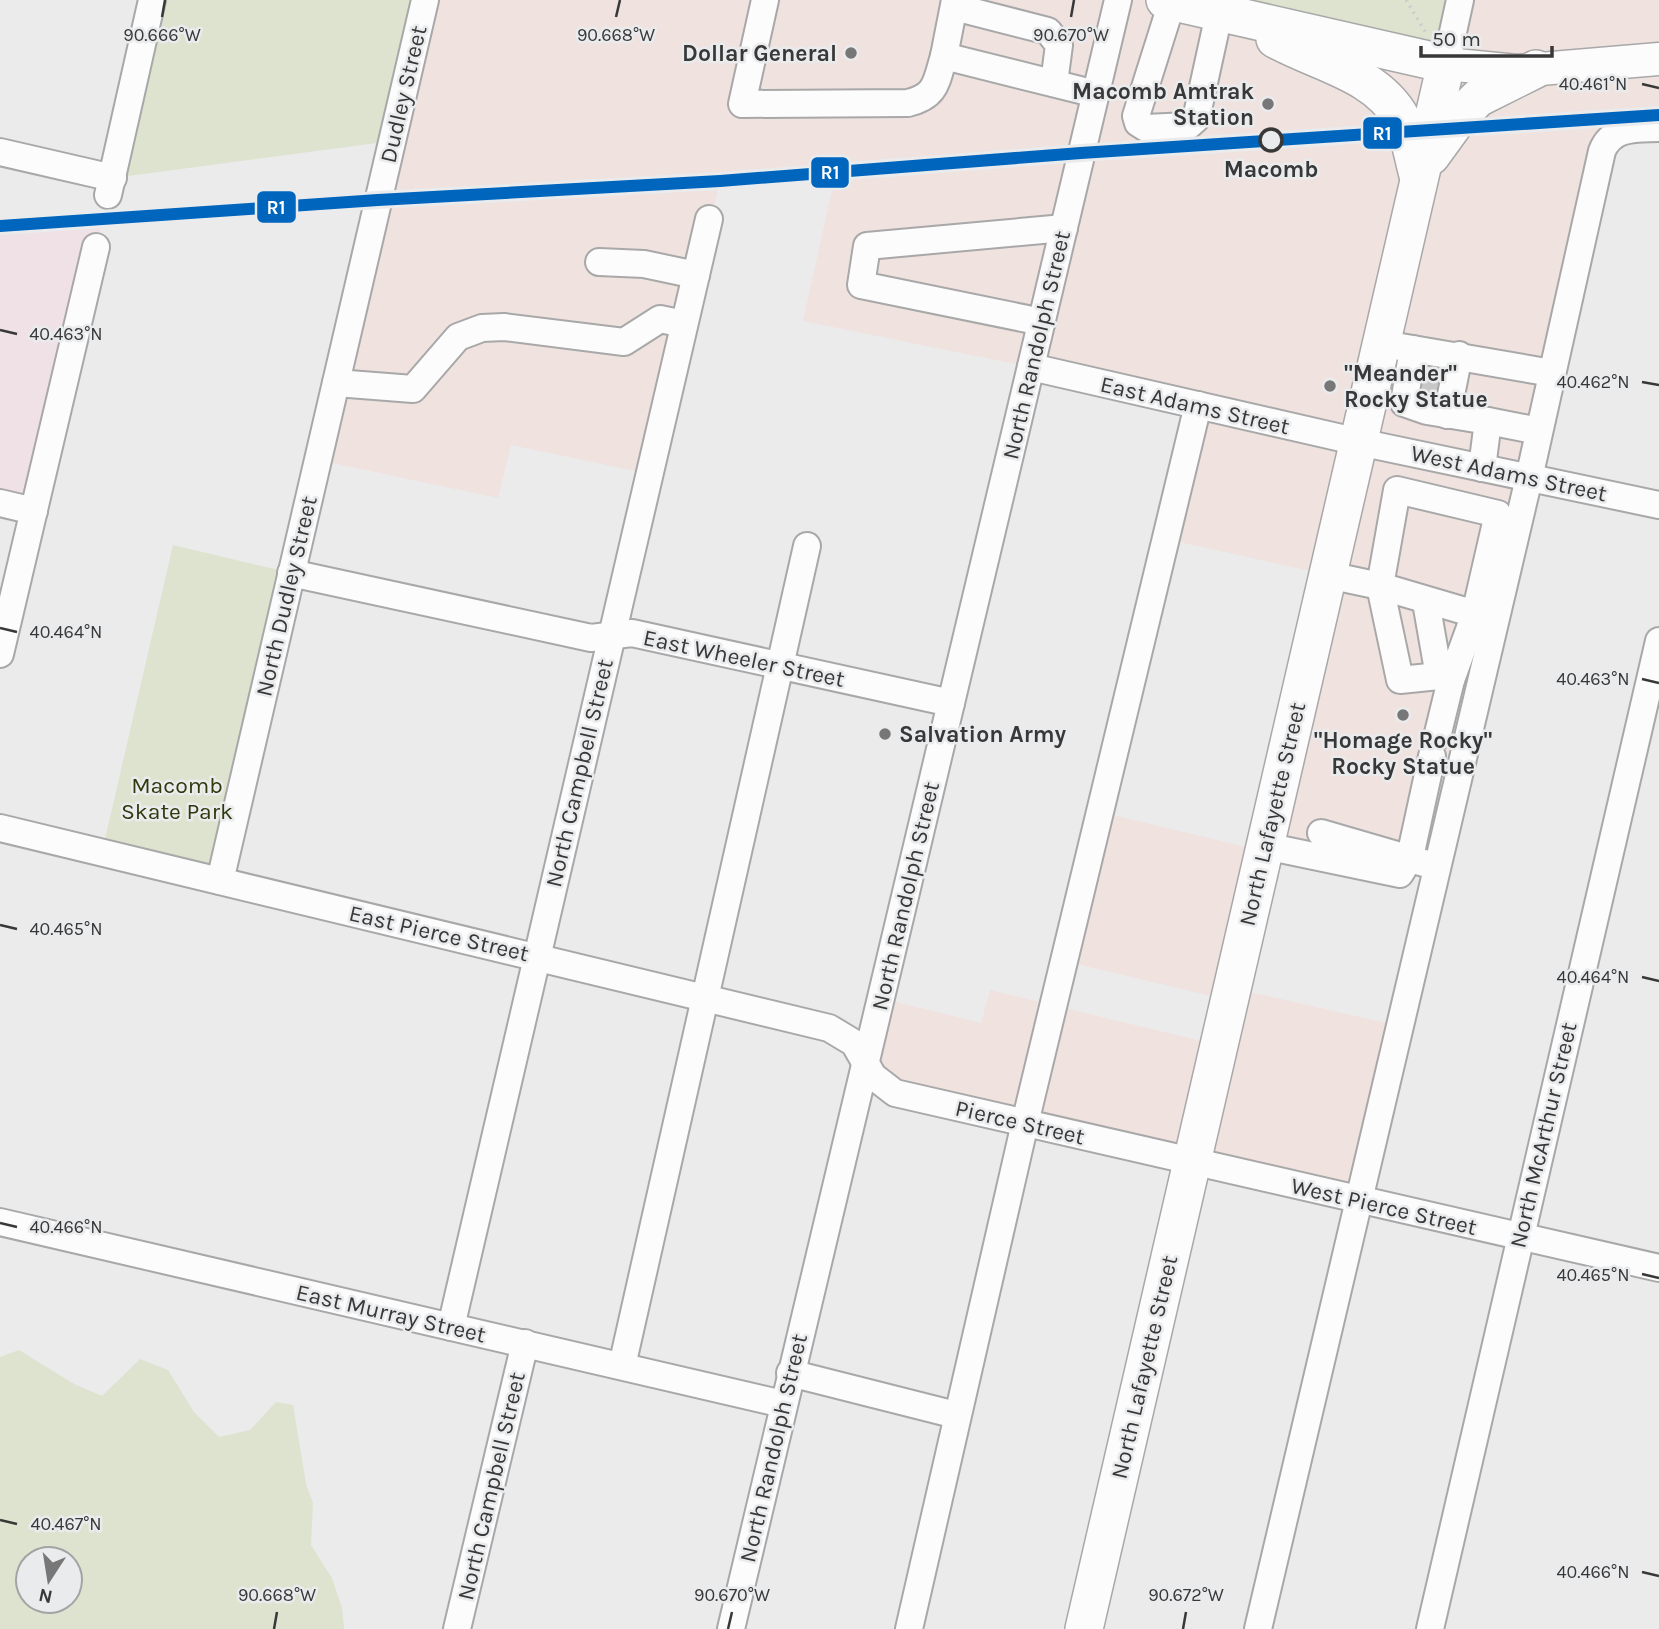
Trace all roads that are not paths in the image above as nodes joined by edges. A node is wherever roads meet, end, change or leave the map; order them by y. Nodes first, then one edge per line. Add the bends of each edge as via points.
1 (152, 0) edge
2 (425, 0) edge
3 (765, 0) edge
4 (1118, 0) edge
5 (1460, 0) edge
6 (1169, 1) edge
7 (954, 4) edge
8 (1228, 16) junction
9 (944, 56) junction
10 (1659, 59) edge
11 (1446, 64) junction
12 (1536, 69) junction
13 (1054, 83) junction
14 (1096, 94) junction
15 (1659, 128) edge
16 (0, 152) edge
17 (1420, 174) junction
18 (709, 219) dead end
19 (1064, 228) junction
20 (96, 247) dead end
21 (599, 262) dead end
22 (696, 275) junction
23 (352, 311) joint
24 (1042, 321) junction
25 (684, 324) junction
26 (1031, 367) junction
27 (1552, 373) junction
28 (1423, 380) junction
29 (336, 383) junction
30 (1198, 405) junction
31 (1488, 421) junction
32 (1539, 431) junction
33 (1359, 443) junction
34 (1430, 457) junction
35 (1489, 470) junction
36 (1529, 478) junction
37 (0, 503) edge
38 (1659, 505) edge
39 (34, 511) junction
40 (1489, 512) junction
41 (807, 546) dead end
42 (291, 573) junction
43 (1328, 575) junction
44 (1380, 586) junction
45 (1426, 602) junction
46 (1485, 617) junction
47 (612, 635) junction
48 (1659, 641) edge
49 (0, 654) edge
50 (781, 666) junction
51 (1453, 695) junction
52 (951, 703) junction
53 (1426, 788) junction
54 (0, 828) edge
55 (1321, 833) dead end
56 (1265, 846) junction
57 (1410, 858) junction
58 (1437, 868) junction
59 (220, 881) junction
60 (536, 956) junction
61 (705, 997) junction
62 (866, 1059) junction
63 (1025, 1123) junction
64 (1191, 1162) junction
65 (1359, 1200) junction
66 (0, 1222) edge
67 (1519, 1236) junction
68 (1659, 1268) edge
69 (451, 1327) junction
70 (526, 1343) junction
71 (622, 1366) junction
72 (790, 1373) junction
73 (783, 1404) junction
74 (956, 1415) junction
75 (457, 1629) edge
76 (731, 1629) edge
77 (909, 1629) edge
78 (1084, 1629) edge
79 (1258, 1629) edge
80 (1430, 1629) edge

1 - 16 street via 111,186
2 - 23 street, Dudley Street
3 - 9 street via 742,104 908,103 925,99 934,89
4 - 14 street, North Randolph Street
5 - 11 street, North Lafayette Street
6 - 8 highway
6 - 8 street via 1136,116 1146,128 1188,126 1196,119
7 - 9 street
7 - 13 street via 1048,31 1059,45
8 - 11 highway
8 - 17 highway via 1362,79 1384,94 1407,132
9 - 13 street
10 - 12 main road
11 - 12 main road
11 - 17 highway, North Lafayette Street
12 - 17 highway via 1478,98
13 - 14 street
14 - 19 street, North Randolph Street
15 - 27 street via 1625,130 1610,137 1598,167
17 - 28 highway, North Lafayette Street
18 - 22 street, North Campbell Street
19 - 24 street, North Randolph Street
19 - 24 street via 867,246 861,285
20 - 39 street
21 - 22 street via 645,264
22 - 25 street, North Campbell Street
23 - 29 street, North Dudley Street
24 - 26 street, North Randolph Street
25 - 29 street via 660,319 624,342 482,328 458,337 413,389
25 - 47 street, North Campbell Street
26 - 30 street, East Adams Street
26 - 52 street, North Randolph Street
27 - 28 street
27 - 32 street
28 - 31 street
28 - 33 highway, North Lafayette Street
28 - 34 street
29 - 42 street, North Dudley Street
30 - 33 street, East Adams Street
30 - 63 street
31 - 32 street
31 - 35 street
32 - 36 street
33 - 34 street, West Adams Street
33 - 43 highway, North Lafayette Street
34 - 35 street, West Adams Street
35 - 36 street, West Adams Street
35 - 40 street
36 - 38 street, West Adams Street
36 - 46 street
37 - 39 street
39 - 49 street
40 - 44 street via 1397,490
40 - 46 street via 1499,514
41 - 50 street
42 - 47 street, East Wheeler Street via 591,638
42 - 59 street, North Dudley Street
43 - 44 street
43 - 56 highway, North Lafayette Street
44 - 45 street
44 - 51 street via 1400,680
45 - 46 street
45 - 51 street
46 - 51 street
46 - 51 street
47 - 50 street, East Wheeler Street via 632,633
47 - 60 street, North Campbell Street
48 - 67 street, North McArthur Street
50 - 52 street, East Wheeler Street
50 - 61 street
51 - 53 street via 1434,747
51 - 53 street via 1442,768
51 - 58 street
52 - 62 street, North Randolph Street
53 - 57 street
54 - 59 street, East Pierce Street
55 - 57 street
56 - 57 street via 1401,874
56 - 64 highway, North Lafayette Street
57 - 58 street
58 - 65 street
59 - 60 street, East Pierce Street
60 - 61 street, East Pierce Street
60 - 69 street, North Campbell Street
61 - 62 street, East Pierce Street via 829,1028 854,1043
61 - 71 street
62 - 63 street, Pierce Street via 879,1083 894,1093
62 - 72 street, North Randolph Street
63 - 64 street, Pierce Street
63 - 74 street
64 - 65 street, West Pierce Street
64 - 78 highway, North Lafayette Street
65 - 67 street, West Pierce Street
65 - 79 street
66 - 69 street, East Murray Street
67 - 68 street, West Pierce Street
67 - 80 street, North McArthur Street
69 - 70 street, East Murray Street
70 - 71 street, East Murray Street
70 - 75 street, North Campbell Street
71 - 73 street, East Murray Street
72 - 73 street, North Randolph Street
72 - 74 street
73 - 76 street, North Randolph Street
74 - 77 street

